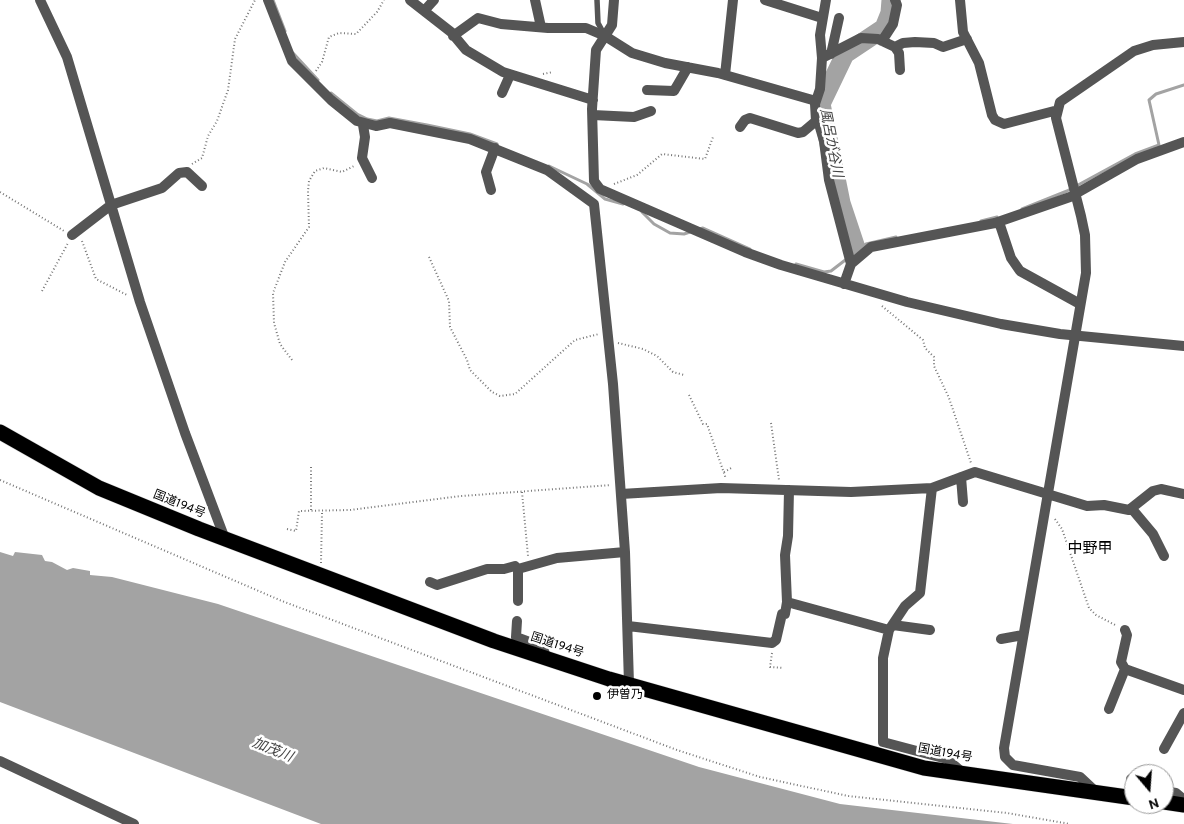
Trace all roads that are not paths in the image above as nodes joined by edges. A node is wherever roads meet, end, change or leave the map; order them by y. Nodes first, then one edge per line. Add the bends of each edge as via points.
1 (40, 0) edge
2 (268, 0) edge
3 (410, 0) edge
4 (434, 0) edge
5 (535, 0) edge
6 (597, 0) edge
7 (614, 0) edge
8 (733, 0) edge
9 (765, 0) edge
10 (826, 0) edge
11 (895, 0) edge
12 (960, 0) edge
13 (424, 11) junction
14 (822, 18) junction
15 (839, 18) dead end
16 (541, 27) junction
17 (453, 36) junction
18 (605, 36) junction
19 (967, 39) junction
20 (882, 41) junction
21 (1184, 42) edge
22 (895, 47) junction
23 (827, 56) junction
24 (688, 68) junction
25 (900, 70) dead end
26 (510, 75) junction
27 (725, 75) junction
28 (647, 90) dead end
29 (502, 93) dead end
30 (593, 100) junction
31 (816, 101) junction
32 (1058, 110) junction
33 (651, 111) dead end
34 (593, 116) junction
35 (816, 121) junction
36 (363, 125) junction
37 (740, 127) dead end
38 (1184, 142) edge
39 (496, 148) junction
40 (372, 178) dead end
41 (202, 186) dead end
42 (491, 190) dead end
43 (600, 190) junction
44 (1076, 193) junction
45 (591, 199) junction
46 (111, 205) junction
47 (999, 222) junction
48 (75, 233) road end
49 (851, 264) junction
50 (844, 284) junction
51 (1080, 304) junction
52 (1075, 336) junction
53 (1184, 346) edge
54 (0, 432) edge
55 (961, 477) junction
56 (932, 488) junction
57 (621, 490) junction
58 (789, 490) junction
59 (1184, 494) edge
60 (1047, 496) junction
61 (963, 502) dead end
62 (1132, 508) junction
63 (225, 539) junction
64 (625, 552) junction
65 (1164, 556) dead end
66 (518, 569) junction
67 (430, 582) dead end
68 (518, 601) dead end
69 (787, 602) junction
70 (517, 621) dead end
71 (628, 626) junction
72 (891, 627) junction
73 (930, 630) dead end
74 (1125, 630) road end
75 (1023, 635) junction
76 (1001, 638) dead end
77 (546, 658) junction
78 (1125, 668) junction
79 (629, 684) junction
80 (1184, 690) edge
81 (1108, 709) dead end
82 (1184, 713) edge
83 (1164, 749) dead end
84 (0, 761) edge
85 (964, 773) junction
86 (1096, 792) junction
87 (1124, 796) edge
88 (134, 824) edge

1 - 46 street via 67,57
2 - 36 street via 287,54 331,100
3 - 13 street
4 - 13 street
5 - 16 street
6 - 18 lane via 598,23
7 - 18 street via 612,25
8 - 27 street
9 - 14 street
10 - 14 street
11 - 20 street via 893,24
12 - 19 street via 963,32
13 - 17 street
14 - 23 street via 820,35
15 - 23 street
16 - 17 street via 501,24 478,18
16 - 18 street via 586,28
17 - 26 street via 477,57
18 - 24 street via 632,53
18 - 30 street via 596,50
19 - 22 street via 943,47 915,42
19 - 32 street via 980,63 996,120 1004,124
20 - 22 street
20 - 23 street via 861,38
21 - 32 street via 1153,44 1134,51 1060,102
22 - 25 street via 899,53
23 - 31 street
24 - 27 street
24 - 28 street via 674,91
26 - 29 street
26 - 30 street
27 - 31 street
30 - 34 street
31 - 35 street
32 - 44 street via 1056,118
33 - 34 street via 634,117
34 - 43 street via 594,180
35 - 37 street via 798,133 750,118
35 - 49 street via 824,142 829,180
36 - 39 street via 390,123 470,139
36 - 40 street via 362,158
38 - 44 street via 1137,159
39 - 42 street via 486,172
39 - 45 street via 547,170
41 - 46 street via 187,172 178,173 162,188
43 - 45 street
43 - 50 street via 745,252
44 - 47 street
44 - 51 street via 1086,254
45 - 57 street via 596,208
46 - 48 street
46 - 63 street via 140,302
47 - 49 street via 878,245 865,251
47 - 51 street via 1011,258 1020,271
49 - 50 street
50 - 52 street via 1001,324
51 - 52 street
52 - 53 street
52 - 60 street
54 - 63 highway, 国道194号 via 99,488
55 - 56 street
55 - 60 street via 975,472
55 - 61 street
56 - 58 street via 851,492
56 - 72 street via 920,593 905,606
57 - 58 street
57 - 64 street
58 - 69 street via 785,555
59 - 62 street via 1161,489
60 - 62 street via 1078,504
60 - 75 street
62 - 65 street via 1153,534
63 - 77 highway, 国道194号
64 - 66 street via 557,558
64 - 71 street
66 - 67 street via 515,566 487,570 436,585
66 - 68 street
69 - 71 street via 776,640 772,643
69 - 72 street
70 - 77 street via 516,637 543,647
71 - 79 street
72 - 73 street
72 - 85 street via 883,658 883,742 947,759
74 - 78 street via 1127,635 1121,662
75 - 76 street
75 - 86 street via 1005,758 1013,764 1080,776
77 - 79 highway, 国道194号
78 - 80 street
78 - 81 street
79 - 85 highway, 国道194号 via 924,768
82 - 83 street
84 - 88 street
85 - 86 highway, 国道194号
86 - 87 highway, 国道194号

